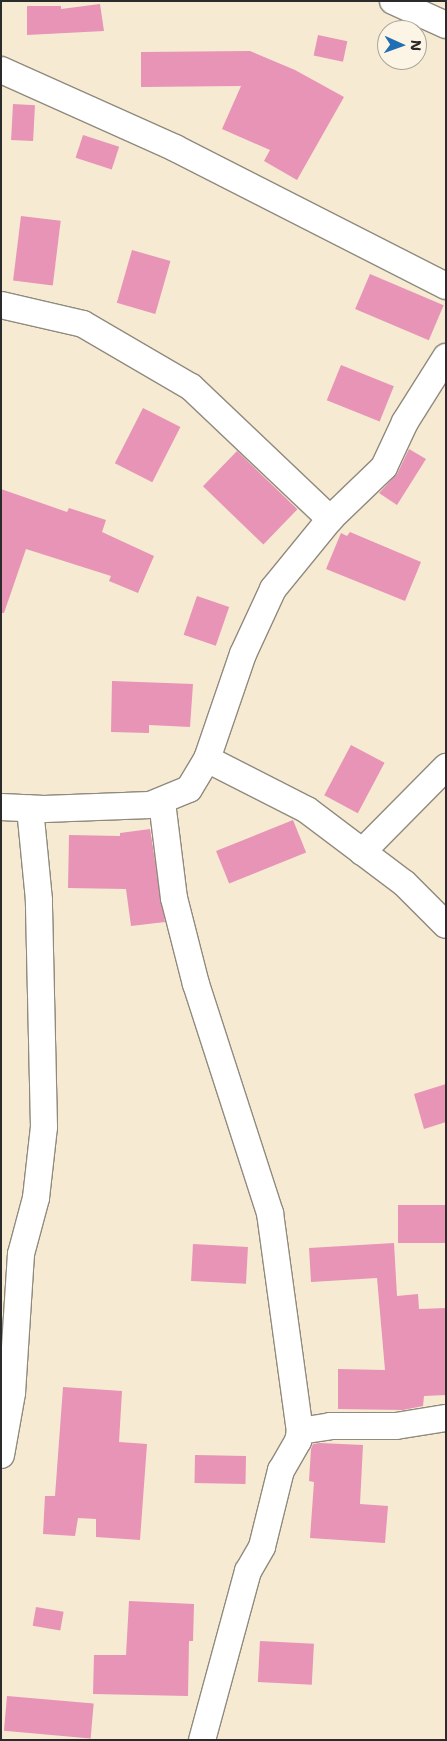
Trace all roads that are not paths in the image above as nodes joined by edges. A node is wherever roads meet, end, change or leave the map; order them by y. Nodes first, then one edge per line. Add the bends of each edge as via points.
1 (393, 1) edge
2 (446, 25) edge
3 (1, 70) edge
4 (446, 286) edge
5 (1, 305) edge
6 (446, 358) edge
7 (330, 519) junction
8 (207, 759) junction
9 (446, 767) edge
10 (162, 802) junction
11 (1, 807) edge
12 (30, 808) junction
13 (362, 852) junction
14 (446, 925) edge
15 (446, 1418) edge
16 (300, 1431) junction
17 (1, 1455) edge
18 (202, 1740) edge

1 - 2 street
3 - 4 street via 175,148
5 - 7 street via 83,324 191,387
6 - 7 street via 405,422 384,467
7 - 8 street via 273,588 243,654
8 - 10 street via 189,789
8 - 13 street via 307,810
9 - 13 street
10 - 12 street
10 - 16 street via 174,898 193,974 270,1214
11 - 12 street
12 - 17 street via 39,900 44,1127 36,1198 21,1254 12,1393
13 - 14 street via 404,883
15 - 16 street via 396,1426 330,1426
16 - 18 street via 298,1441 281,1470 262,1547 248,1571

